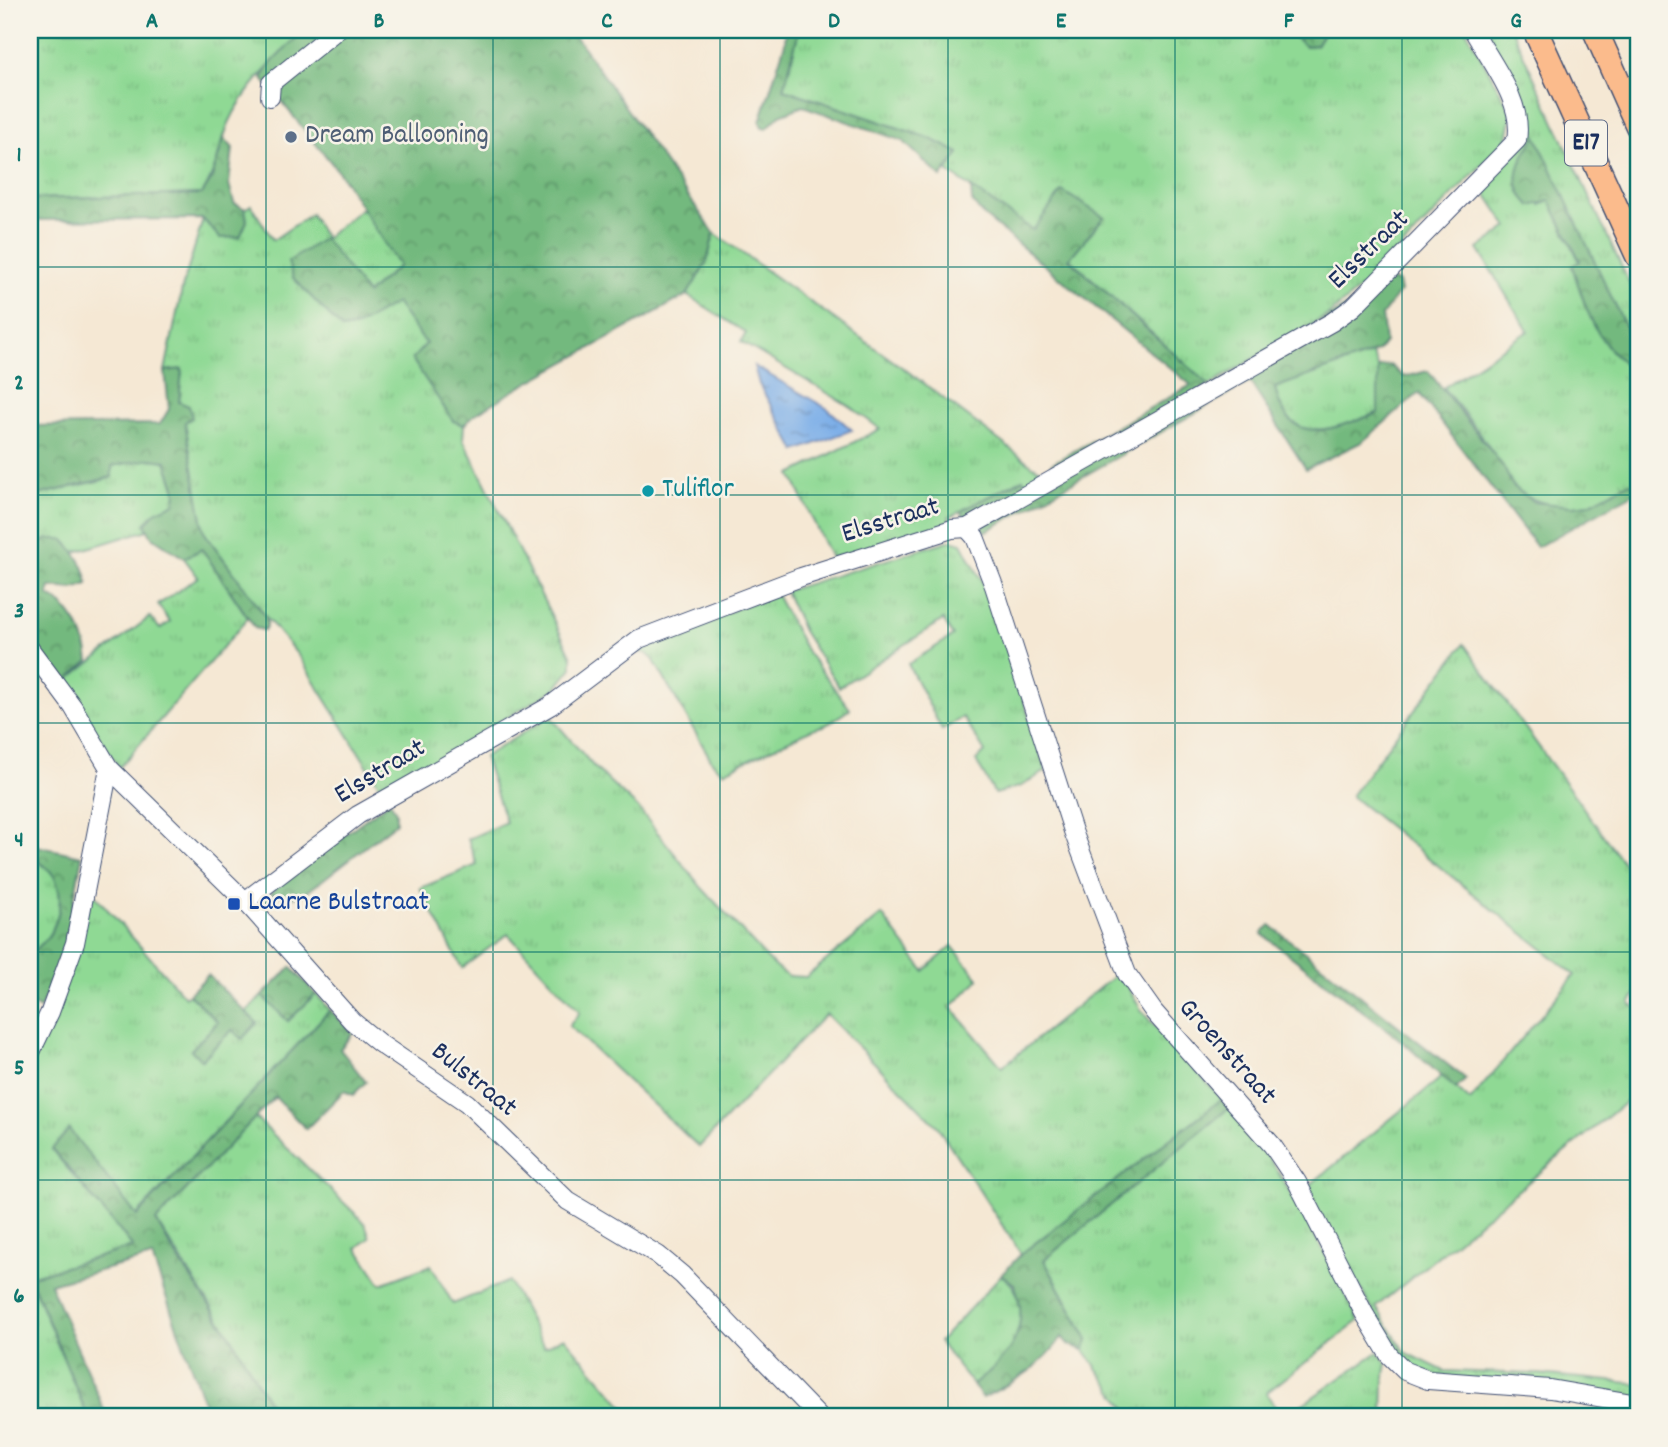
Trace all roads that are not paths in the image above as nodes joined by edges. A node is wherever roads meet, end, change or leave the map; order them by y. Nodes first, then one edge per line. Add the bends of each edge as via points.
1 (337, 30) edge
2 (1473, 30) edge
3 (1535, 30) edge
4 (1595, 30) edge
5 (270, 97) dead end
6 (1638, 126) edge
7 (1638, 256) edge
8 (967, 528) junction
9 (30, 649) edge
10 (109, 768) junction
11 (245, 901) junction
12 (30, 1054) edge
13 (1638, 1404) edge
14 (819, 1417) edge

1 - 5 street via 271,83
2 - 8 street, Elsstraat via 1516,108 1520,123 1517,140 1353,307
3 - 7 highway, E17
4 - 6 highway, E17
8 - 11 street, Elsstraat via 801,577 639,639 550,706 358,815
8 - 13 street, Groenstraat via 994,586 1073,831 1127,974 1154,1012 1272,1145 1297,1182 1389,1355 1405,1371 1428,1380 1550,1389
9 - 10 street, Bulstraat via 73,707
10 - 11 street, Bulstraat
10 - 12 street via 75,943
11 - 14 street, Bulstraat via 352,1021 467,1103 568,1201 658,1255 682,1275

